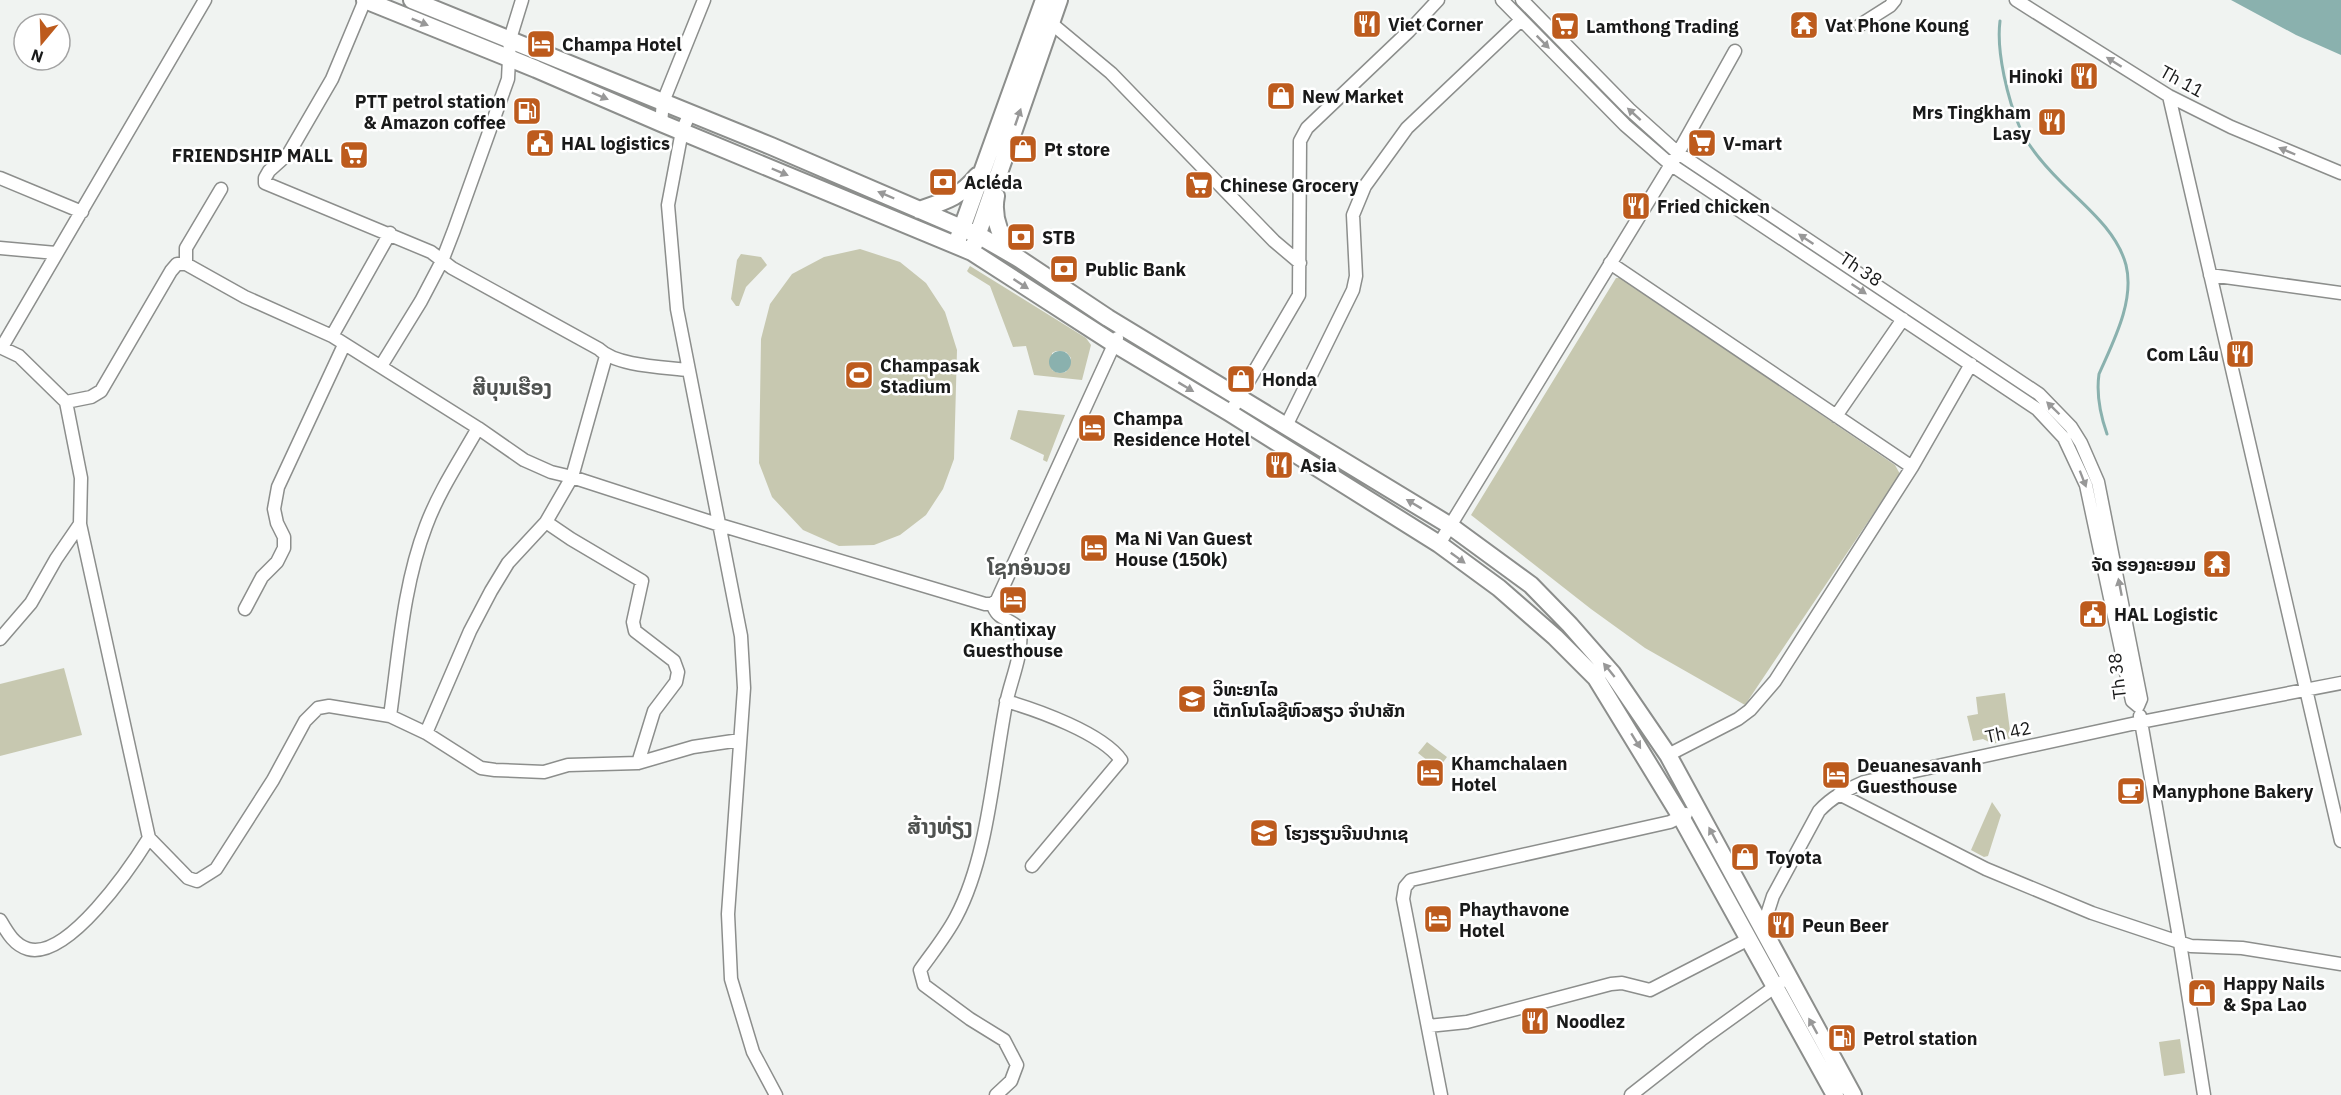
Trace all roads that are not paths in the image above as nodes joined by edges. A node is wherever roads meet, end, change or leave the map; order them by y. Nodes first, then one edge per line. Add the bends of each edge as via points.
1 (205, 0) edge
2 (365, 0) edge
3 (412, 0) edge
4 (522, 0) edge
5 (704, 0) edge
6 (1044, 0) edge
7 (1059, 0) edge
8 (1502, 0) edge
9 (1522, 0) edge
10 (1895, 0) edge
11 (2016, 0) edge
12 (1430, 2) edge
13 (1521, 20) junction
14 (1044, 21) junction
15 (1860, 25) dead end
16 (510, 39) junction
17 (1735, 51) dead end
18 (510, 59) junction
19 (2169, 96) junction
20 (663, 102) junction
21 (690, 113) junction
22 (661, 123) junction
23 (682, 131) junction
24 (1678, 153) junction
25 (1670, 164) junction
26 (993, 166) junction
27 (2341, 173) edge
28 (0, 178) edge
29 (221, 189) dead end
30 (919, 210) junction
31 (82, 212) junction
32 (962, 228) junction
33 (390, 233) junction
34 (978, 235) junction
35 (0, 248) edge
36 (964, 248) junction
37 (56, 253) junction
38 (1014, 255) junction
39 (442, 261) junction
40 (1610, 263) junction
41 (186, 264) junction
42 (1300, 264) junction
43 (2210, 275) junction
44 (2341, 293) edge
45 (1903, 319) junction
46 (1125, 327) junction
47 (332, 336) junction
48 (1113, 343) junction
49 (344, 345) junction
50 (1, 347) edge
51 (606, 356) junction
52 (1971, 364) junction
53 (381, 366) junction
54 (688, 370) junction
55 (1239, 398) junction
56 (66, 402) junction
57 (1230, 413) junction
58 (1836, 416) junction
59 (1286, 426) junction
60 (478, 428) junction
61 (1912, 467) junction
62 (572, 477) junction
63 (546, 522) junction
64 (80, 524) junction
65 (720, 525) junction
66 (1449, 525) junction
67 (1439, 544) junction
68 (992, 604) junction
69 (245, 609) dead end
70 (0, 639) edge
71 (2341, 683) edge
72 (2307, 691) junction
73 (1006, 701) junction
74 (2138, 706) junction
75 (390, 716) junction
76 (2142, 722) junction
77 (426, 733) junction
78 (740, 740) junction
79 (1668, 755) junction
80 (638, 763) junction
81 (1839, 794) junction
82 (1698, 808) junction
83 (1681, 817) junction
84 (149, 838) junction
85 (2341, 841) edge
86 (1032, 866) dead end
87 (0, 920) edge
88 (1763, 927) junction
89 (1749, 939) junction
90 (2180, 943) junction
91 (2341, 964) edge
92 (1781, 982) junction
93 (1428, 1026) junction
94 (776, 1095) edge
95 (996, 1095) edge
96 (1441, 1095) edge
97 (1630, 1095) edge
98 (1835, 1095) edge
99 (1852, 1095) edge
100 (2204, 1095) edge

1 - 31 street
2 -> 18 highway
2 - 33 street via 332,79 289,153 269,171 265,183
3 - 16 highway
4 - 16 street
5 - 20 street
6 - 14 highway
7 - 14 highway
8 - 13 street, Th 38
24 -> 9 street, Th 38
10 - 15 street
19 -> 11 street, Th 11
12 - 42 street via 1409,31 1307,128 1300,141
13 -> 25 street, Th 38 via 1625,125
13 - 59 street via 1407,128 1365,186 1353,215 1353,290
14 - 26 highway
14 - 42 street via 1111,73
16 - 18 street
16 - 20 highway
17 - 24 street
18 -> 22 highway
18 - 39 street via 508,80
27 -> 19 street, Th 11
19 - 43 street
20 - 21 highway
20 - 22 street
21 - 23 street
30 -> 21 highway
22 - 23 highway
23 -> 36 highway
23 - 54 street via 668,205 677,309
24 - 25 street
74 -> 24 street, Th 38 via 2141,699 2098,482 2071,427 2038,394
25 - 40 street
25 -> 45 street, Th 38
26 - 30 highway via 952,199
26 - 32 highway
26 - 34 highway
26 - 38 highway via 993,209 1002,239
28 - 31 street
29 - 41 street via 186,248
30 - 32 highway
31 - 37 street
32 - 34 highway
32 - 36 highway
33 - 39 street
33 - 47 street
34 - 36 highway
34 - 38 highway
35 - 37 street
36 -> 48 highway
37 - 50 street
38 - 46 highway
39 - 51 street
39 - 53 street
40 - 58 street
40 - 66 street
41 - 47 street via 245,297
41 - 56 street via 177,264 171,271 101,391
42 - 55 street via 1299,295 1294,307
43 - 44 street
43 - 72 street
45 - 52 street, Th 38
45 - 58 street
46 - 48 street
46 - 55 highway
47 - 49 street
48 -> 57 highway
48 - 68 street
49 - 53 street
49 - 69 street via 278,486 274,509 285,537 284,548
50 - 56 street via 19,356
51 - 54 street
51 - 62 street
52 - 61 street
52 -> 74 street, Th 38 via 2037,409 2073,453 2086,485 2132,701
53 - 60 street
54 - 65 street
55 - 57 street
55 - 59 highway
56 - 64 street via 81,478
57 - 67 highway
58 - 61 street
66 -> 59 highway
60 - 62 street via 524,460
60 - 75 street via 430,515 420,543 405,604
61 - 79 street via 1775,681 1738,719
62 - 63 street
62 - 65 street
63 - 77 street via 515,555 491,591
63 - 80 street via 642,581 633,622 635,631 674,660 676,682 654,711
64 - 70 street via 31,603
64 - 84 street
65 - 68 street
65 - 78 street via 741,636 744,688
66 - 67 street
79 -> 66 highway via 1612,673 1570,625 1531,585
67 -> 83 highway via 1499,588 1596,678
68 - 73 street via 998,615 1015,625 1020,633
71 - 72 street, Th 42
72 - 76 street, Th 42
72 - 85 street
73 - 86 street via 1038,710 1086,733 1121,760
73 - 95 street via 976,868 956,918 920,970 924,985 1004,1040 1017,1065 1011,1081
74 - 76 street, Th 38
75 - 77 street
75 - 84 street via 329,706 310,714 273,780 216,869 206,877 197,881 188,878
76 - 81 street, Th 42 via 1864,782
76 - 90 street, Th 38
77 - 80 street via 481,768 495,770 544,772 568,765
78 - 80 street via 693,747
78 - 94 street via 728,914 731,979 753,1052
79 - 82 highway
81 - 88 street, Th 42 via 1819,811 1794,854
81 - 90 street via 1986,869 2092,913
82 - 83 street
88 -> 82 highway
83 - 89 highway
83 - 93 street via 1411,880 1403,899
84 - 87 street via 93,915 68,935 44,948 27,948 8,935
88 - 92 highway
89 - 92 highway
89 - 93 street via 1650,990 1611,984 1467,1022
90 - 91 street via 2242,948
90 - 100 street, Th 38
92 - 97 street
92 - 98 highway
99 -> 92 highway
93 - 96 street

